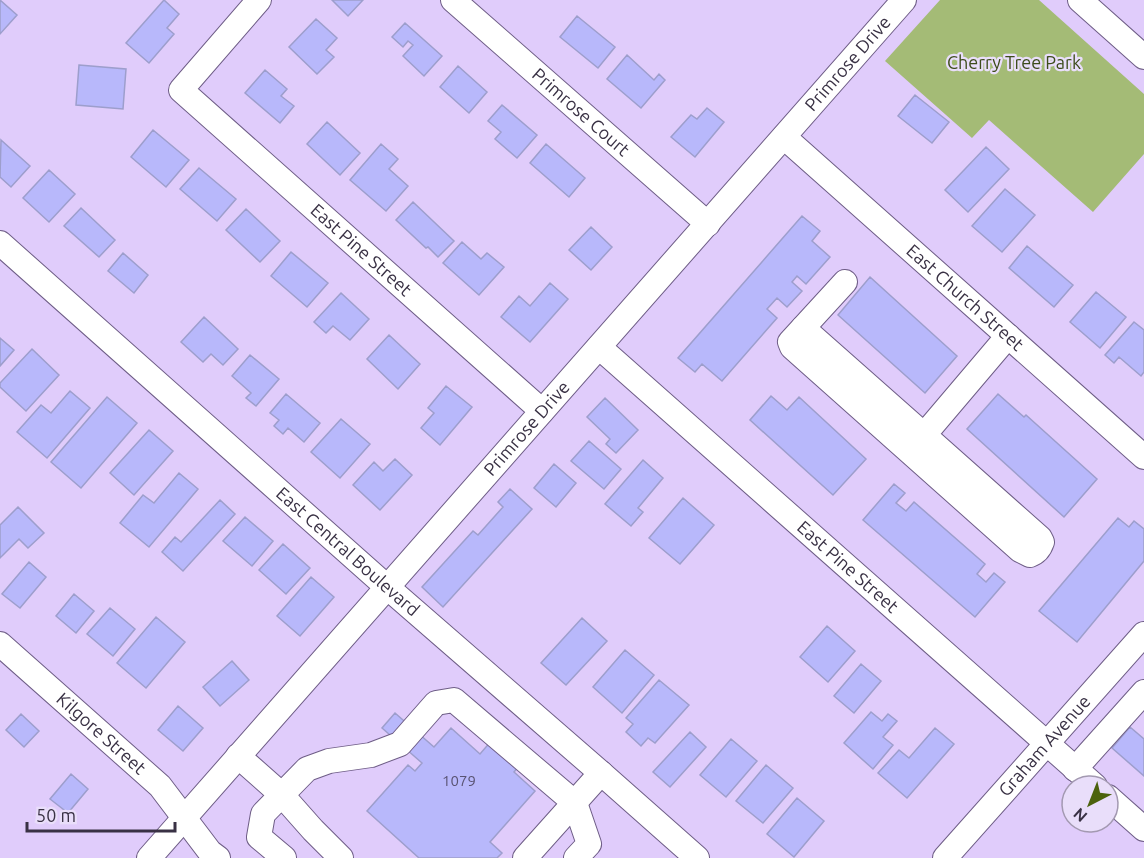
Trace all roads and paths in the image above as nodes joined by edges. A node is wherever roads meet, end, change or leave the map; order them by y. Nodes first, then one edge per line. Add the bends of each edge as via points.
1 (259, 0) edge
2 (453, 0) edge
3 (904, 0) edge
4 (1080, 0) edge
5 (1144, 57) edge
6 (784, 137) junction
7 (708, 224) junction
8 (0, 243) edge
9 (845, 282) dead end
10 (1008, 336) junction
11 (599, 347) junction
12 (542, 411) junction
13 (916, 443) junction
14 (1144, 457) edge
15 (387, 587) junction
16 (1144, 634) edge
17 (0, 644) edge
18 (1144, 692) edge
19 (1047, 743) junction
20 (238, 756) junction
21 (1075, 769) junction
22 (601, 773) junction
23 (1081, 774) edge
24 (282, 795) junction
25 (575, 802) junction
26 (1120, 808) edge
27 (184, 818) junction
28 (1144, 829) edge
29 (149, 858) edge
30 (218, 858) edge
31 (284, 858) edge
32 (341, 858) edge
33 (525, 858) edge
34 (576, 858) edge
35 (697, 858) edge
36 (945, 858) edge

1 - 12 street, East Pine Street via 181,90
2 - 7 street, Primrose Court
3 - 6 street, Primrose Drive
4 - 5 street
6 - 7 street, Primrose Drive
6 - 10 street, East Church Street
7 - 11 street, Primrose Drive
8 - 15 street, East Central Boulevard
9 - 13 street via 803,328
10 - 13 street
10 - 14 street, East Church Street
11 - 12 street, Primrose Drive
11 - 19 street, East Pine Street
12 - 15 street, Primrose Drive
13 - 13 street via 1040,538 1041,547 1030,555 1020,550
15 - 20 street, Primrose Drive
15 - 22 street, East Central Boulevard
16 - 19 street, Graham Avenue
17 - 27 street, Kilgore Street via 160,786
18 - 21 street
19 - 21 street, East Pine Street
19 - 36 street, Graham Avenue
20 - 24 street
20 - 27 street, Primrose Drive
21 - 23 street, East Pine Street
22 - 25 street
22 - 35 street, East Central Boulevard
24 - 25 street via 307,769 329,761 371,755 400,744 436,702 454,700
24 - 31 street via 263,814 259,837
24 - 32 street
25 - 33 street
25 - 34 street via 589,844
26 - 28 street
27 - 29 street, Primrose Drive
27 - 30 street, Kilgore Street

